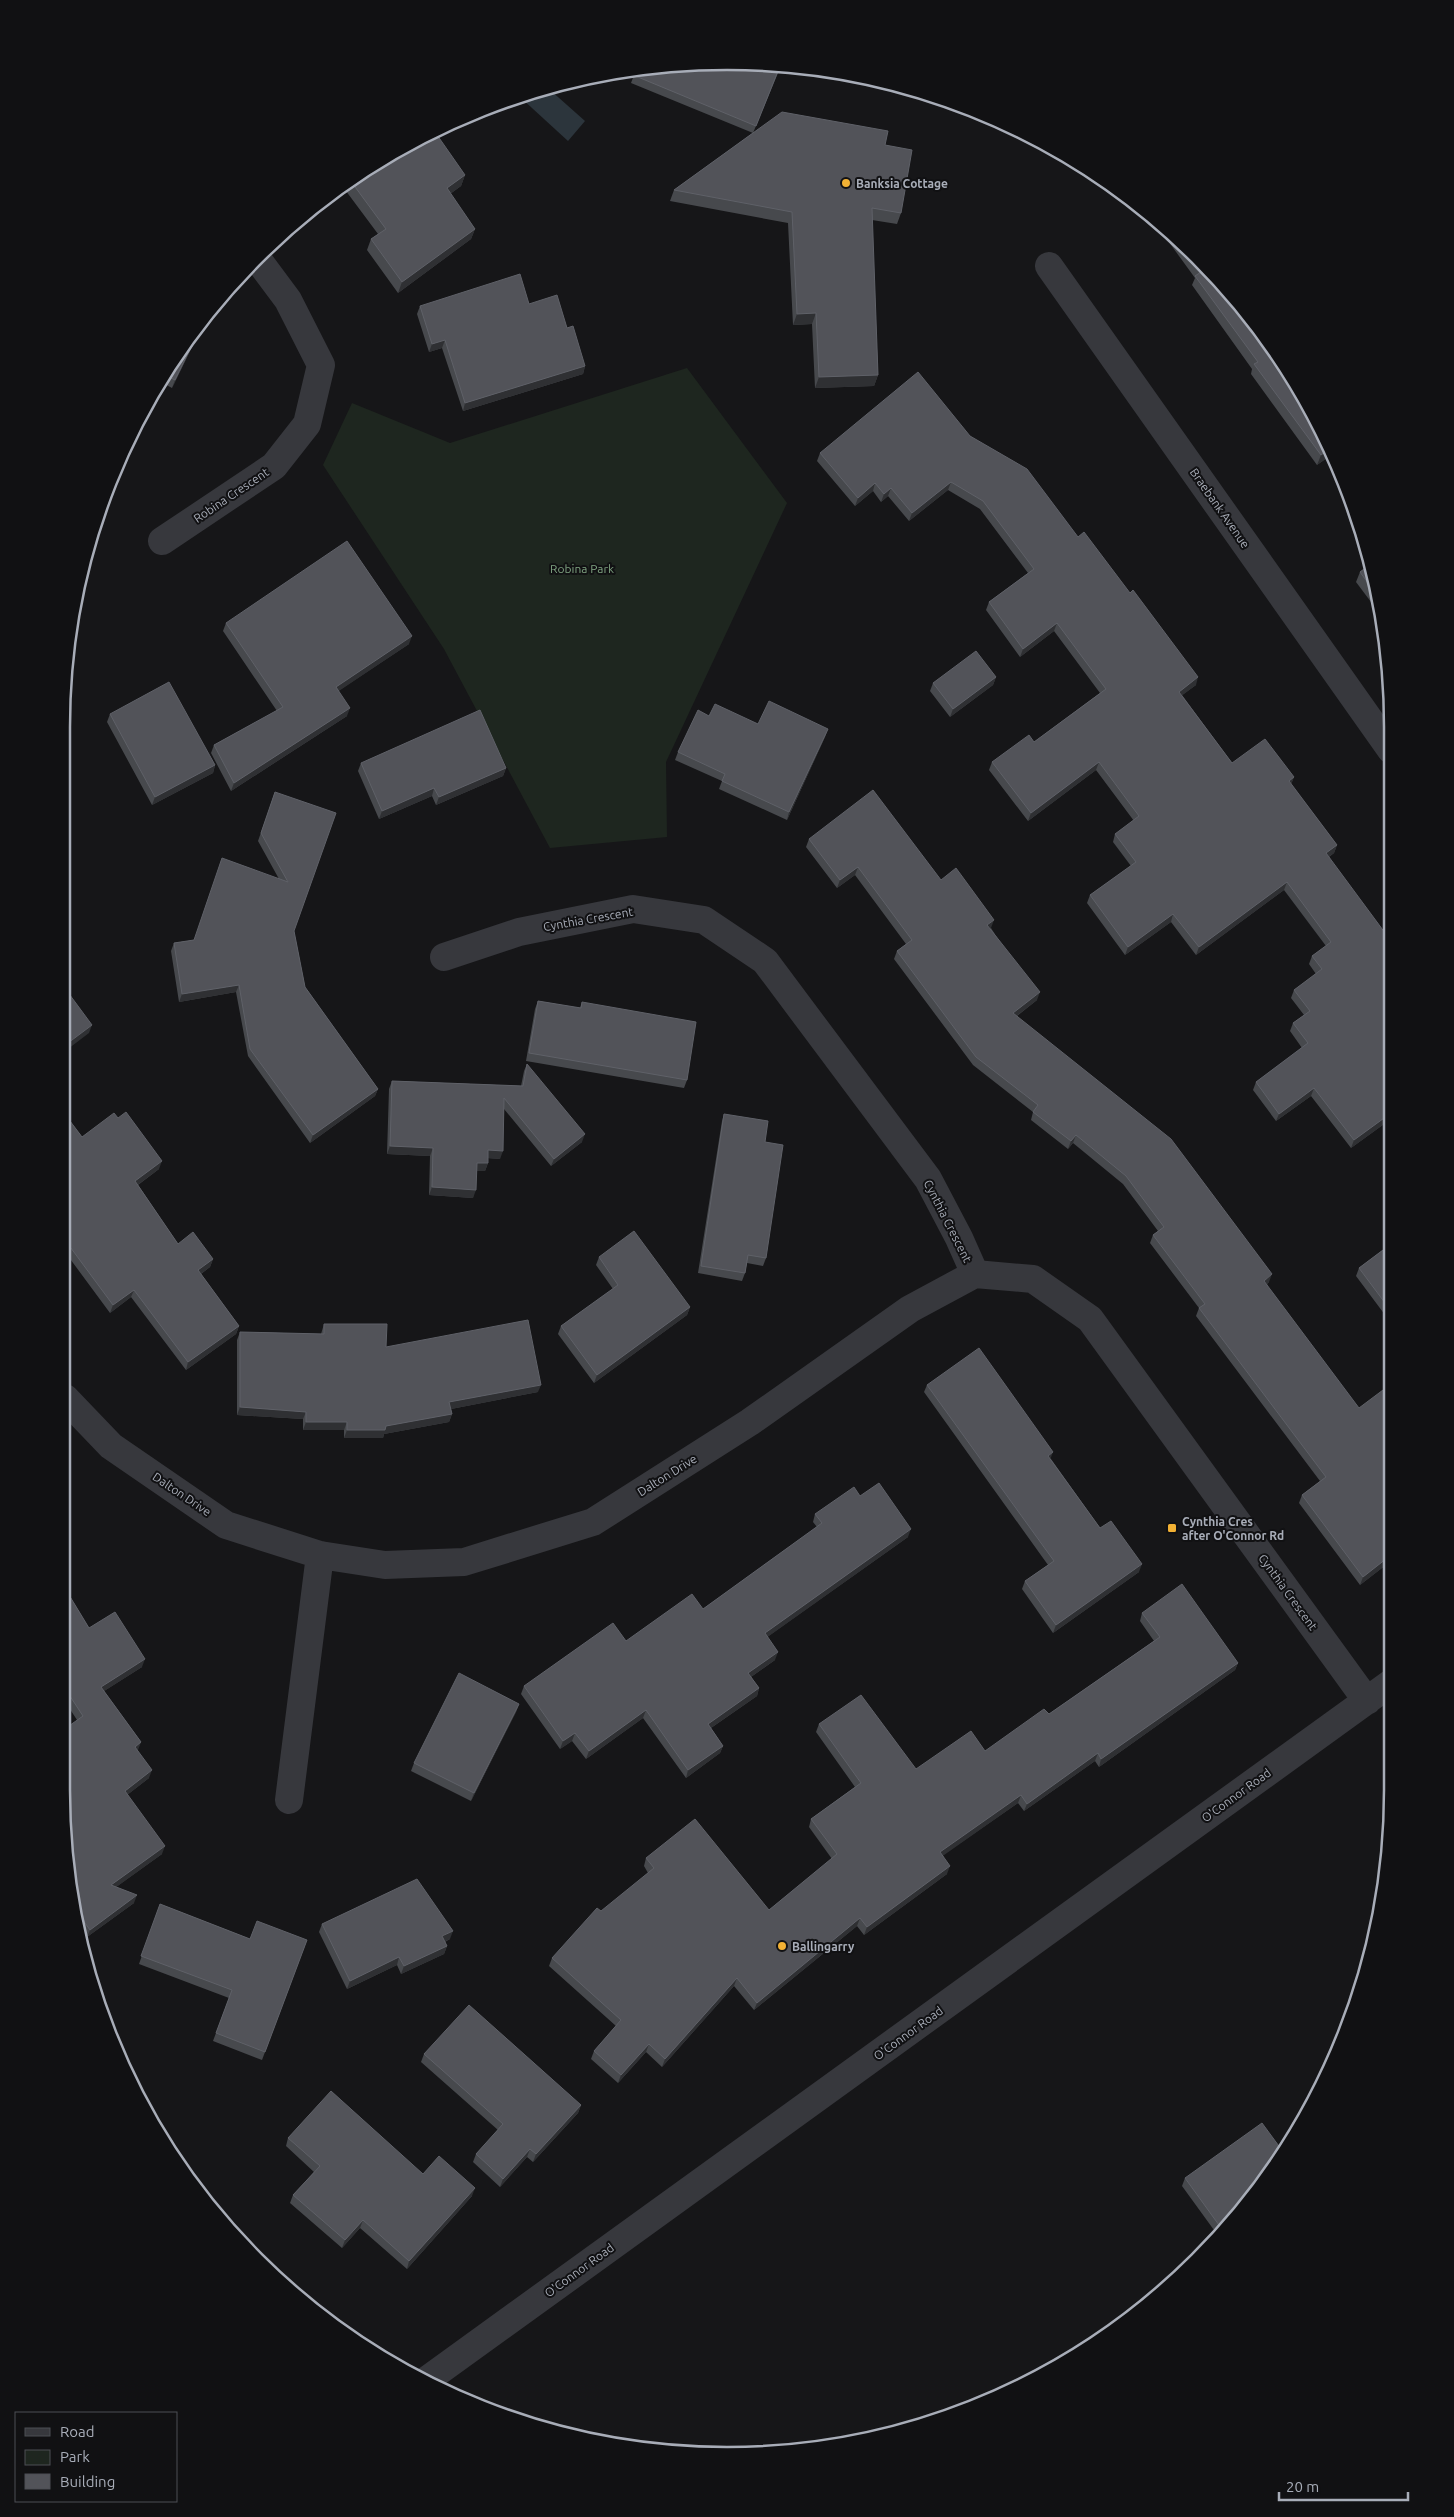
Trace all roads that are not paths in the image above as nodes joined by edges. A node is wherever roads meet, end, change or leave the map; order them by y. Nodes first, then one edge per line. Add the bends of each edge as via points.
1 (261, 263) edge
2 (1049, 266) dead end
3 (162, 541) dead end
4 (1384, 740) edge
5 (444, 957) dead end
6 (975, 1274) junction
7 (70, 1403) edge
8 (320, 1555) junction
9 (1384, 1688) edge
10 (1367, 1701) junction
11 (289, 1800) dead end
12 (431, 2377) edge

1 - 3 street, Robina Crescent via 288,300 322,365 307,424 274,466
2 - 4 street, Braebank Avenue
5 - 6 street, Cynthia Crescent via 519,932 633,909 704,920 765,961 928,1179
6 - 8 street, Dalton Drive via 910,1309 750,1422 593,1522 464,1562 384,1565
6 - 10 street, Cynthia Crescent via 1033,1279 1090,1319
7 - 8 street, Dalton Drive via 111,1446 226,1525
8 - 11 street
9 - 10 street, O'Connor Road
10 - 12 street, O'Connor Road

